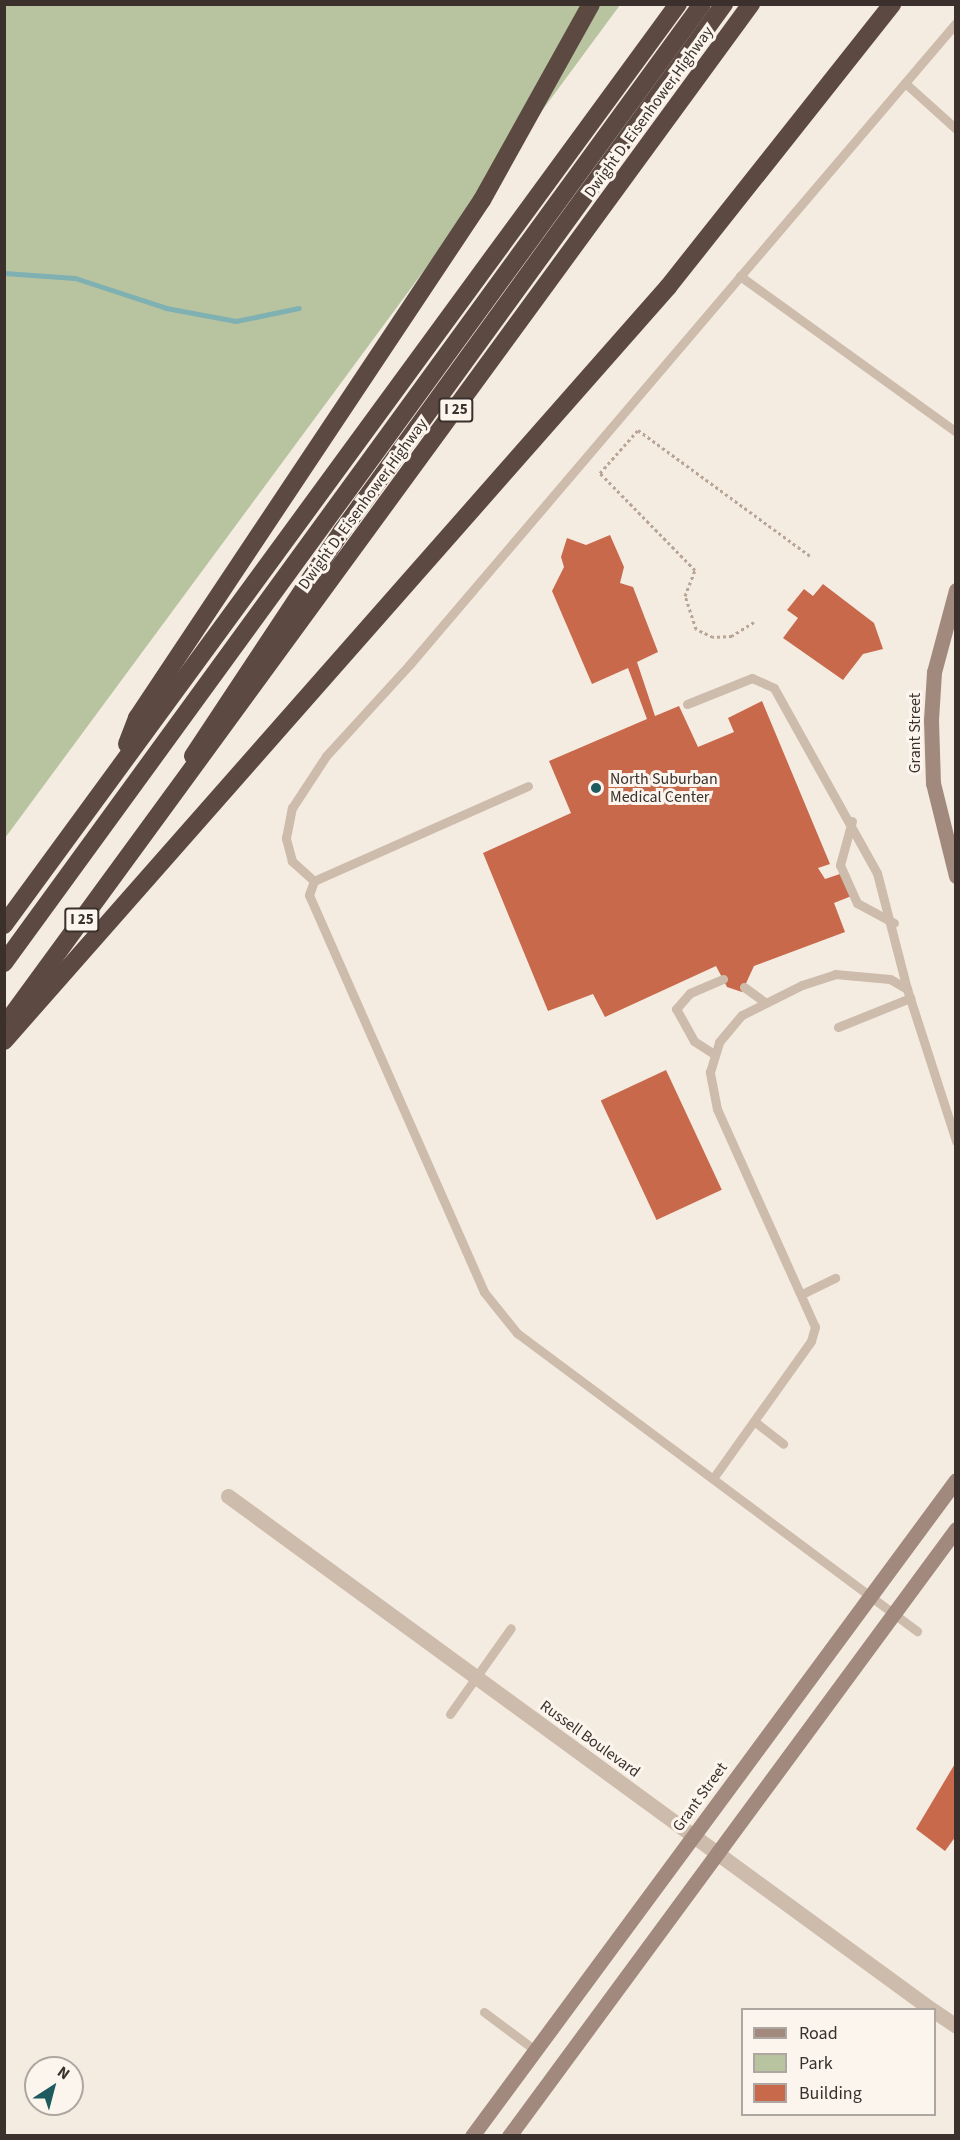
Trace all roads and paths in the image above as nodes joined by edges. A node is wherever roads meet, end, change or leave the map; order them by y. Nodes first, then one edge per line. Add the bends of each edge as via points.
1 (591, 4) edge
2 (678, 4) edge
3 (702, 4) edge
4 (724, 4) edge
5 (751, 4) edge
6 (892, 4) edge
7 (956, 23) edge
8 (905, 83) junction
9 (956, 129) edge
10 (740, 276) junction
11 (956, 432) edge
12 (810, 556) dead end
13 (956, 590) edge
14 (754, 622) dead end
15 (687, 704) dead end
16 (118, 766) junction
17 (528, 786) dead end
18 (161, 816) junction
19 (852, 820) junction
20 (956, 876) edge
21 (314, 881) junction
22 (894, 923) junction
23 (4, 925) edge
24 (4, 963) edge
25 (723, 979) dead end
26 (744, 987) dead end
27 (908, 994) junction
28 (763, 1001) junction
29 (4, 1026) edge
30 (838, 1027) dead end
31 (4, 1041) edge
32 (714, 1054) junction
33 (956, 1141) edge
34 (836, 1278) dead end
35 (802, 1294) junction
36 (754, 1421) junction
37 (783, 1444) dead end
38 (714, 1477) junction
39 (956, 1480) edge
40 (228, 1496) dead end
41 (956, 1528) edge
42 (872, 1593) junction
43 (893, 1613) junction
44 (511, 1628) dead end
45 (917, 1631) dead end
46 (476, 1677) junction
47 (450, 1714) dead end
48 (693, 1836) junction
49 (717, 1854) junction
50 (930, 2008) edge
51 (484, 2012) dead end
52 (936, 2012) edge
53 (956, 2026) edge
54 (535, 2050) junction
55 (472, 2136) edge
56 (509, 2136) edge

1 - 16 highway via 482,201 137,718
2 - 16 highway
3 - 24 highway
4 - 18 highway via 282,616 218,712
5 - 18 highway, Dwight D. Eisenhower Highway / I 25
6 - 31 highway via 668,287
7 - 8 lane
8 - 9 lane
8 - 10 lane
10 - 11 lane
10 - 21 lane via 305,784 292,808 286,838 292,861
12 - 14 path via 638,430 600,473 695,570 685,596 696,629 713,637 732,636
13 - 20 street, Grant Street via 934,672 931,720 933,783
15 - 19 lane via 752,678 774,688
16 - 23 highway
17 - 21 lane
18 - 29 highway, Dwight D. Eisenhower Highway / I 25
19 - 22 lane
19 - 22 lane via 840,865 856,903
21 - 38 lane via 309,895 313,905 498,1314
22 - 27 lane
25 - 32 lane via 690,993 676,1009 694,1041
26 - 28 lane
27 - 28 lane via 869,974 835,974
27 - 30 lane
27 - 33 lane
28 - 32 lane via 736,1021
32 - 35 lane via 710,1072 717,1109
34 - 35 lane
35 - 36 lane via 815,1327 811,1341
36 - 37 lane
36 - 38 lane
38 - 42 lane
39 - 42 street, Grant Street
40 - 46 street, Russell Boulevard
41 - 43 street
42 - 43 lane
42 - 48 street, Grant Street
43 - 45 lane
43 - 49 street
44 - 46 lane
46 - 47 lane
46 - 48 street, Russell Boulevard
48 - 49 street, Russell Boulevard
48 - 54 street, Grant Street
49 - 50 street, Russell Boulevard
49 - 56 street
51 - 54 lane
52 - 53 street, Russell Boulevard
54 - 55 street, Grant Street

